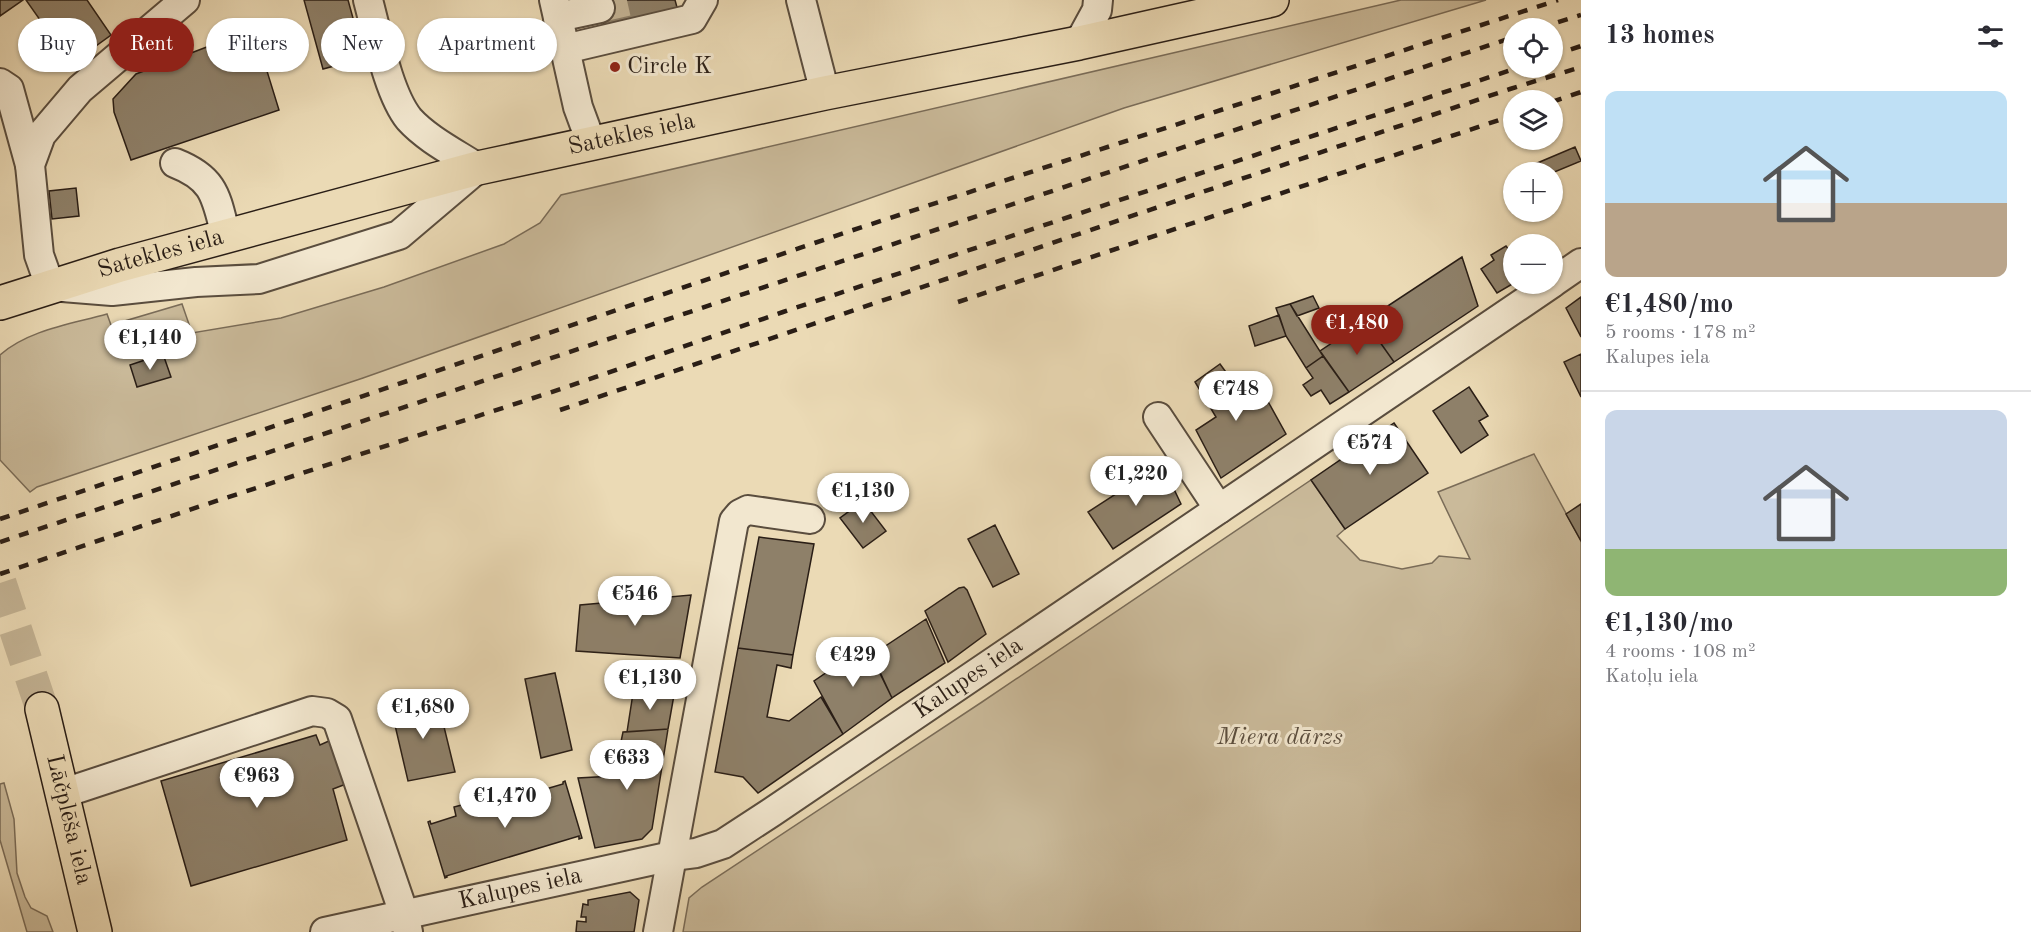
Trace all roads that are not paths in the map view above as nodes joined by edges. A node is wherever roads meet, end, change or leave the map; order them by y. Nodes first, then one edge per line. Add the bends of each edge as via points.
1 (185, 0) edge
2 (368, 0) edge
3 (703, 0) edge
4 (801, 0) edge
5 (1098, 0) edge
6 (1272, 0) edge
7 (600, 8) tunnel mouth
8 (556, 9) edge
9 (1079, 43) junction
10 (565, 49) junction
11 (0, 83) edge
12 (825, 93) junction
13 (592, 145) junction
14 (175, 163) dead end
15 (30, 165) junction
16 (478, 168) junction
17 (226, 236) junction
18 (1581, 263) edge
19 (1563, 275) edge
20 (50, 286) junction
21 (1536, 294) edge
22 (0, 303) edge
23 (1158, 417) dead end
24 (1219, 509) junction
25 (810, 519) dead end
26 (42, 709) tunnel mouth
27 (64, 793) junction
28 (672, 856) junction
29 (406, 923) edge
30 (95, 932) edge
31 (325, 932) edge
32 (658, 932) edge

1 - 15 street via 80,89 41,135
2 - 16 street via 387,68 405,113 439,143
3 - 10 street via 692,19
4 - 12 street
5 - 9 street via 1097,10
6 - 9 main road, Satekles iela
7 - 8 street
8 - 10 street
9 - 12 main road, Satekles iela
10 - 13 street
11 - 15 street via 9,89
12 - 13 main road, Satekles iela
13 - 16 main road, Satekles iela
14 - 17 street via 200,176 213,189
15 - 20 street via 39,255
16 - 17 main road, Satekles iela
16 - 20 street via 399,235 259,279 112,291
17 - 20 main road, Satekles iela
18 - 19 street, Kalupes iela
20 - 22 main road, Satekles iela
21 - 24 street, Kalupes iela
23 - 24 street
24 - 28 street, Kalupes iela via 723,844
25 - 28 street via 748,510 734,521
26 - 27 main road, Lāčplēša iela
27 - 29 street via 312,711 327,713 337,719
27 - 30 main road, Lāčplēša iela
28 - 29 street, Kalupes iela
28 - 32 street
29 - 31 street, Kalupes iela

